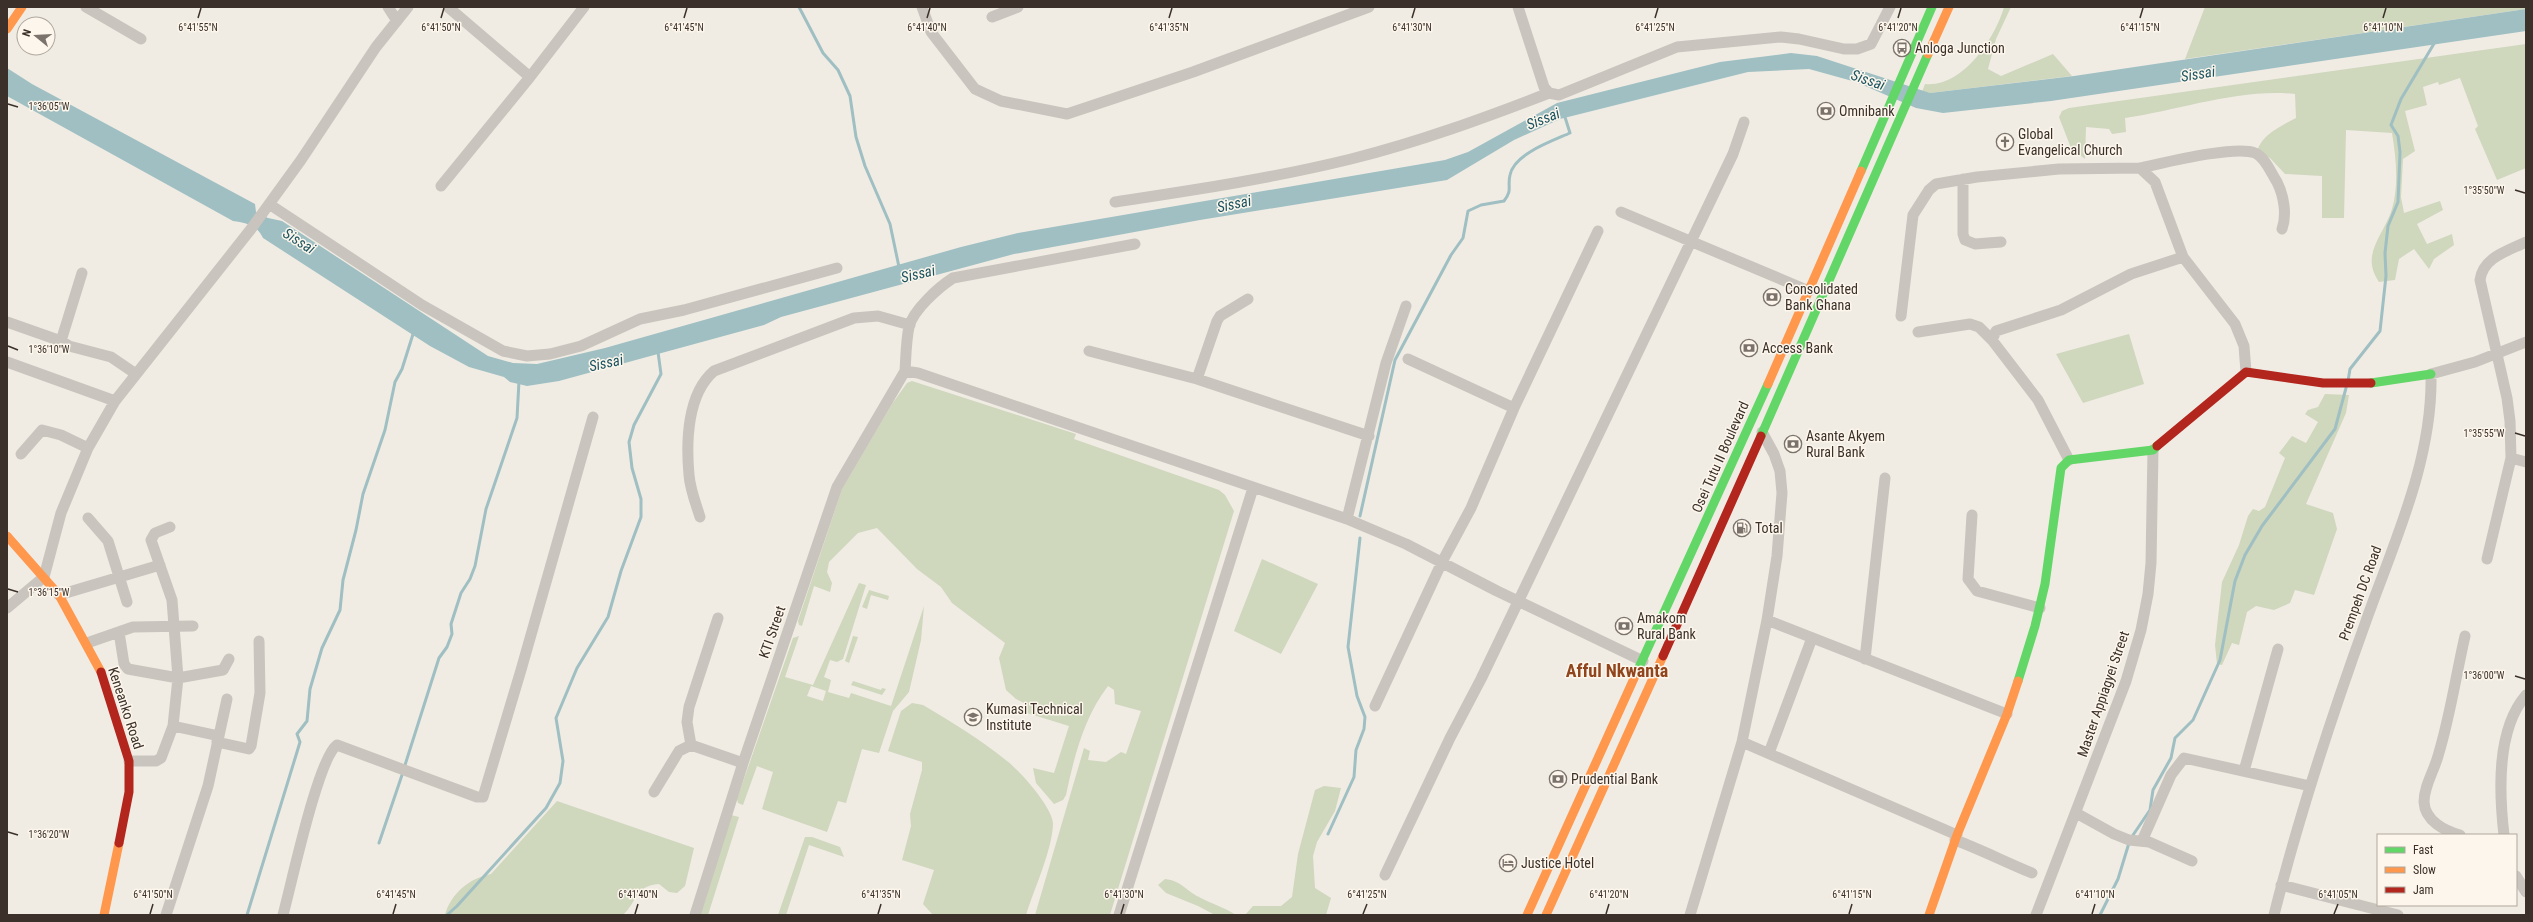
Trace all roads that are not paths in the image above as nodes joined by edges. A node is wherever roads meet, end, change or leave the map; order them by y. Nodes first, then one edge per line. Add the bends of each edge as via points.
1 (22, 7) edge
2 (86, 7) edge
3 (388, 7) edge
4 (408, 7) edge
5 (448, 7) edge
6 (584, 7) edge
7 (922, 7) edge
8 (1018, 7) edge
9 (1368, 7) edge
10 (1518, 7) edge
11 (1890, 7) edge
12 (1932, 7) edge
13 (1950, 7) edge
14 (992, 17) dead end
15 (397, 21) junction
16 (7, 30) edge
17 (141, 38) dead end
18 (530, 77) junction
19 (1549, 93) junction
20 (1744, 122) dead end
21 (2140, 168) junction
22 (1962, 180) junction
23 (441, 186) dead end
24 (1115, 202) dead end
25 (267, 206) junction
26 (1621, 212) dead end
27 (2282, 229) dead end
28 (1598, 231) dead end
29 (1690, 241) junction
30 (2000, 242) dead end
31 (2526, 242) edge
32 (1135, 244) dead end
33 (2183, 257) junction
34 (837, 268) dead end
35 (82, 273) dead end
36 (1809, 291) junction
37 (1248, 299) dead end
38 (1406, 306) dead end
39 (1901, 316) dead end
40 (7, 322) edge
41 (910, 325) junction
42 (1918, 332) dead end
43 (1992, 340) junction
44 (60, 341) junction
45 (2526, 342) edge
46 (1089, 351) dead end
47 (2496, 354) junction
48 (1408, 359) dead end
49 (7, 362) edge
50 (905, 371) junction
51 (2246, 372) junction
52 (136, 374) junction
53 (2431, 374) junction
54 (1196, 380) junction
55 (115, 401) junction
56 (1514, 408) junction
57 (593, 417) dead end
58 (1762, 432) junction
59 (1369, 436) junction
60 (88, 448) junction
61 (2153, 450) junction
62 (21, 454) dead end
63 (2511, 458) junction
64 (2069, 460) junction
65 (2526, 462) edge
66 (1885, 478) dead end
67 (1253, 488) junction
68 (1972, 515) dead end
69 (700, 517) dead end
70 (88, 518) dead end
71 (1347, 519) junction
72 (170, 527) dead end
73 (7, 536) edge
74 (2487, 559) dead end
75 (1442, 562) junction
76 (160, 565) junction
77 (44, 577) junction
78 (121, 578) junction
79 (58, 595) junction
80 (1517, 601) junction
81 (127, 602) dead end
82 (7, 608) edge
83 (2040, 608) junction
84 (718, 618) dead end
85 (1767, 620) junction
86 (175, 626) junction
87 (193, 626) dead end
88 (119, 632) junction
89 (2465, 636) dead end
90 (1812, 638) junction
91 (259, 641) dead end
92 (87, 643) junction
93 (2278, 649) dead end
94 (228, 659) dead end
95 (1865, 659) junction
96 (1643, 661) junction
97 (178, 678) junction
98 (2526, 694) edge
99 (226, 700) dead end
100 (1375, 706) dead end
101 (2007, 714) junction
102 (173, 726) junction
103 (218, 739) junction
104 (1742, 742) junction
105 (690, 745) junction
106 (1769, 753) junction
107 (129, 761) junction
108 (743, 763) junction
109 (2244, 771) junction
110 (2310, 786) junction
111 (654, 792) dead end
112 (2076, 813) junction
113 (2456, 834) edge
114 (2504, 834) edge
115 (1956, 837) junction
116 (2142, 841) junction
117 (2192, 861) dead end
118 (2032, 873) dead end
119 (1385, 875) dead end
120 (2517, 878) edge
121 (2282, 885) junction
122 (2526, 892) edge
123 (104, 915) edge
124 (166, 915) edge
125 (283, 915) edge
126 (695, 915) edge
127 (1119, 915) edge
128 (1527, 915) edge
129 (1546, 915) edge
130 (1690, 915) edge
131 (1929, 915) edge
132 (2036, 915) edge
133 (2274, 915) edge
134 (2398, 915) edge

1 - 16 main road
2 - 17 street
3 - 15 street
4 - 15 street
5 - 18 street
6 - 18 street
7 - 9 street via 931,32 975,89 1001,101 1067,114 1193,72
8 - 14 street
10 - 19 street via 1544,87
11 - 19 street via 1871,44 1857,49 1844,49 1781,37 1677,47 1559,95
12 - 36 main road, Osei Tutu II Boulevard
13 - 58 main road, Osei Tutu II Boulevard
15 - 25 street
18 - 23 street
19 - 24 street via 1466,125 1351,159 1218,187
20 - 29 street via 1733,154
21 - 22 street via 2059,169
21 - 27 street via 2236,150 2256,153 2265,162 2280,189 2285,214
21 - 33 street via 2155,182
22 - 30 street via 1965,240 1975,244
22 - 39 street via 1936,184 1929,190 1913,215
25 - 34 street via 422,305 503,351 527,356 550,354 581,346 640,319 684,310
25 - 52 street
26 - 29 street
28 - 56 street
29 - 36 street
29 - 80 street
31 - 47 street via 2493,258 2480,275
32 - 41 street via 953,278 939,287 915,315
33 - 43 street via 2131,274 2061,310 1996,332
33 - 51 street via 2235,324 2244,346
35 - 44 street
36 - 96 main road, Osei Tutu II Boulevard
37 - 54 street via 1220,316
38 - 59 street via 1386,363
40 - 44 street
41 - 50 street
41 - 69 street via 878,316 854,318 714,370 703,380 689,431 689,476
42 - 43 street via 1970,324 1979,327
43 - 64 street via 2038,400
44 - 52 street via 69,346 111,357
45 - 47 street
46 - 54 street
47 - 53 street
47 - 63 street via 2508,404
48 - 56 street
49 - 55 street
50 - 67 street via 918,373
50 - 108 street, KTI Street via 837,487
51 - 53 main road via 2333,384 2381,382
51 - 61 main road
52 - 55 street
53 - 110 street, Prempeh DC Road via 2430,416 2411,496
54 - 59 street
55 - 60 street
56 - 75 street via 1471,508
57 - 125 street via 483,797 477,797 337,745 328,755 316,790
58 - 85 street via 1780,471 1782,493 1779,541
58 - 129 main road, Osei Tutu II Boulevard
59 - 71 street
60 - 62 street via 42,430
60 - 77 street via 61,513
61 - 64 main road
61 - 112 street, Master Appiagyei Street via 2151,563 2145,613 2126,681
63 - 65 street
63 - 74 street
64 - 83 main road via 2059,473
66 - 95 street
67 - 71 street
67 - 127 street
68 - 83 street via 1968,579 1972,587 1977,591
70 - 78 street via 108,540
71 - 75 street
72 - 76 street via 155,533 151,540
73 - 77 main road, Keneanko Road
75 - 80 street
75 - 100 street
76 - 78 street
76 - 86 street via 172,600
77 - 79 main road, Keneanko Road
77 - 82 street
78 - 79 street
78 - 81 street
79 - 92 main road, Keneanko Road
80 - 96 street
80 - 119 street
83 - 101 main road
84 - 105 street via 689,708 686,722
85 - 90 street
85 - 104 street
86 - 87 street
86 - 88 street via 133,627
86 - 97 street
88 - 92 street
88 - 97 street via 125,668
89 - 113 street via 2438,756 2427,784 2424,804 2430,818 2446,831
90 - 95 street
90 - 106 street
91 - 103 street via 260,693 251,746 244,749
92 - 107 main road, Keneanko Road via 105,681
93 - 109 street
94 - 97 street via 223,670
95 - 101 street
96 - 128 main road, Osei Tutu II Boulevard
97 - 102 street
98 - 114 street via 2513,719 2505,747 2500,795
99 - 103 street
101 - 115 main road
102 - 103 street
102 - 107 street via 161,758 156,761
103 - 124 street via 208,786
104 - 106 street
104 - 130 street
105 - 108 street
105 - 111 street via 679,751
106 - 115 street
107 - 123 main road, Keneanko Road via 127,809
108 - 126 street, KTI Street
109 - 110 street
109 - 116 street via 2184,758 2172,775
110 - 121 street, Prempeh DC Road
112 - 116 street via 2114,834
112 - 132 street, Master Appiagyei Street
115 - 118 street via 1988,852 1994,858
115 - 131 main road
116 - 117 street
120 - 122 street
121 - 133 street, Prempeh DC Road
121 - 134 street

